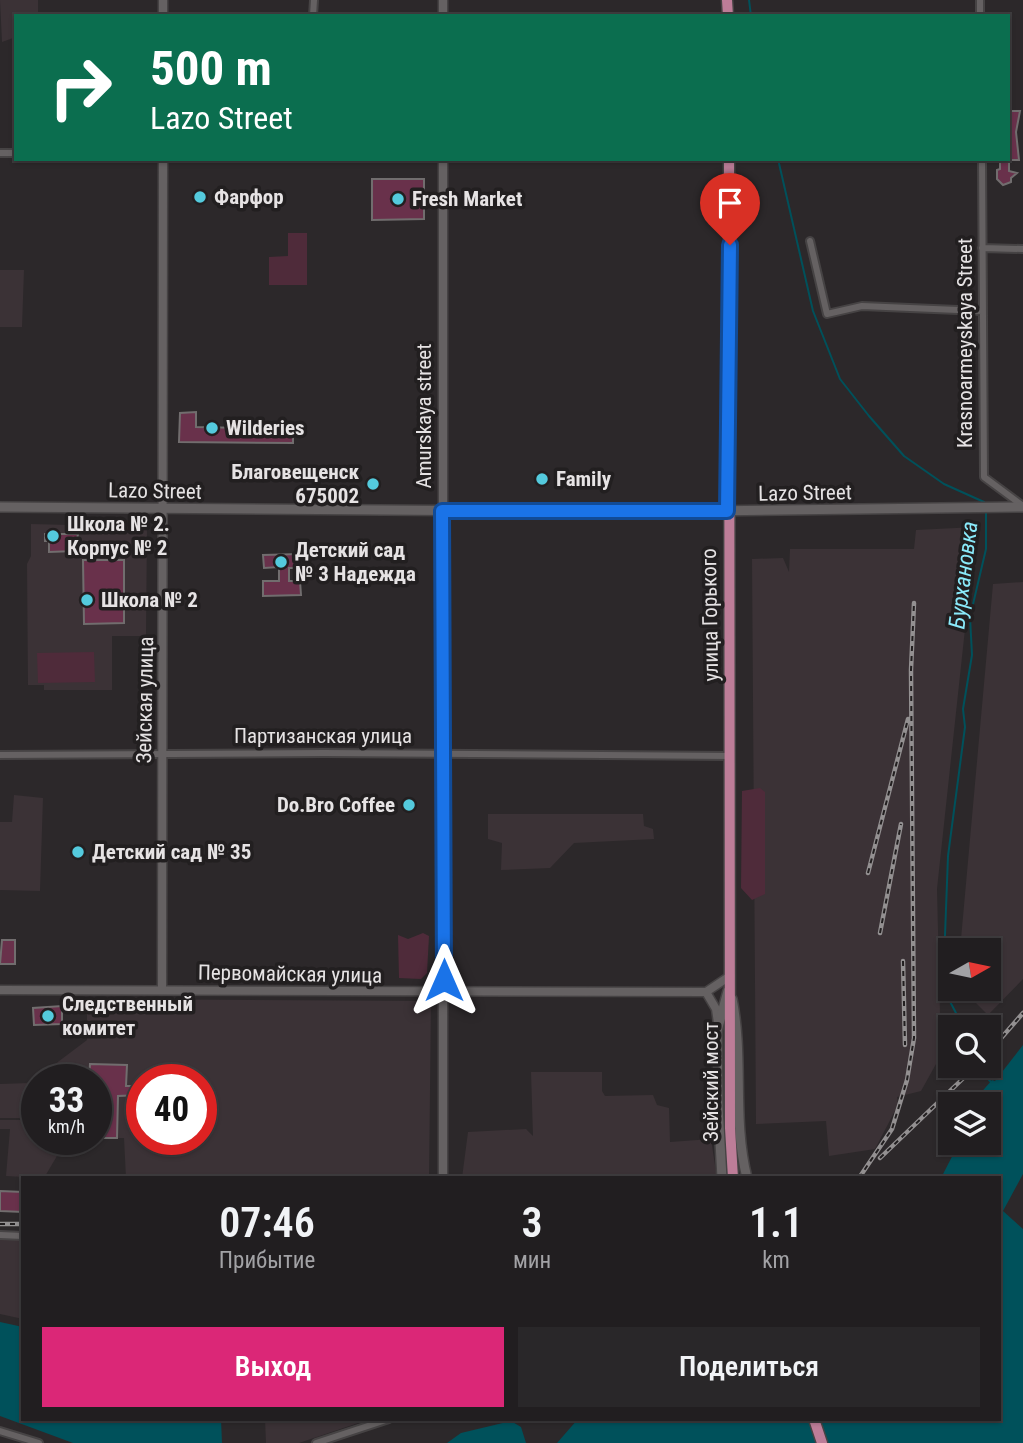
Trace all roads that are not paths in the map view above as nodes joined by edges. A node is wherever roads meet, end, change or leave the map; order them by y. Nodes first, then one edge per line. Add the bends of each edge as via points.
1 (163, 161) edge
2 (443, 161) edge
3 (729, 161) edge
4 (982, 161) edge
5 (810, 241) dead end
6 (982, 248) junction
7 (1023, 249) edge
8 (982, 312) junction
9 (1023, 506) edge
10 (0, 507) edge
11 (164, 508) junction
12 (442, 511) junction
13 (727, 511) junction
14 (162, 753) junction
15 (442, 754) junction
16 (0, 755) edge
17 (731, 756) junction
18 (730, 981) junction
19 (0, 990) edge
20 (162, 990) junction
21 (706, 992) junction
22 (444, 993) junction
23 (718, 1023) junction
24 (443, 1176) edge
25 (722, 1176) edge
26 (733, 1176) edge
27 (747, 1176) edge
28 (0, 1235) edge
29 (21, 1236) edge
30 (383, 1421) edge
31 (815, 1421) edge
32 (0, 1431) edge
33 (39, 1443) edge
34 (316, 1443) edge
35 (822, 1443) edge

1 - 11 street, Зейская улица
2 - 12 street, Amurskaya street
3 - 13 main road, улица Горького
4 - 6 street, Krasnoarmeyskaya Street
5 - 8 street via 827,314 862,306
6 - 7 street
6 - 8 street, Krasnoarmeyskaya Street
8 - 9 street, Krasnoarmeyskaya Street via 984,477
9 - 13 main road, Lazo Street
10 - 11 main road, Lazo Street
11 - 12 main road, Lazo Street
11 - 14 street, Зейская улица
12 - 13 main road, Lazo Street
12 - 15 street, Amurskaya street
13 - 17 main road, улица Горького
14 - 15 street, Партизанская улица
14 - 16 street, Партизанская улица
14 - 20 street, Зейская улица
15 - 17 street, Партизанская улица
15 - 22 street, Amurskaya street
17 - 18 main road, улица Горького
18 - 21 street
18 - 23 main road, улица Горького
18 - 26 main road, Зейский мост
18 - 27 main road, улица Горького via 739,1032 740,1138
19 - 20 street, Первомайская улица
20 - 22 street, Первомайская улица
21 - 22 street, Первомайская улица
21 - 23 street
22 - 24 street, Amurskaya street
23 - 25 main road, улица Горького
28 - 29 street
30 - 34 street
31 - 35 main road
32 - 33 street

